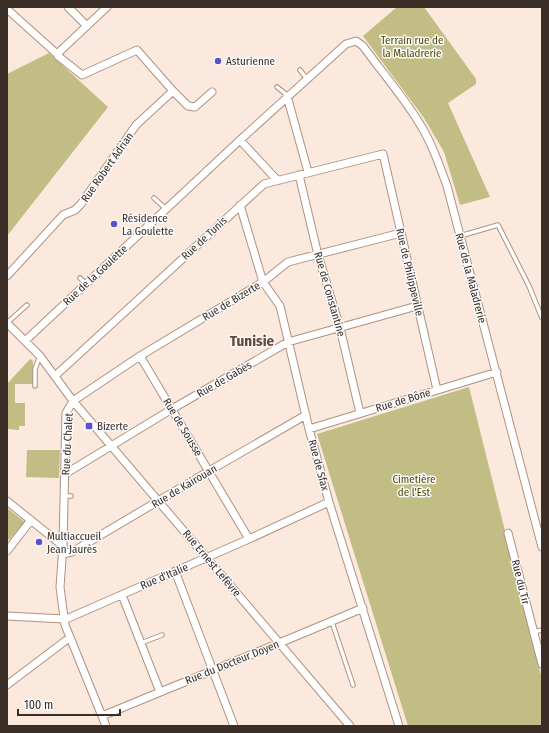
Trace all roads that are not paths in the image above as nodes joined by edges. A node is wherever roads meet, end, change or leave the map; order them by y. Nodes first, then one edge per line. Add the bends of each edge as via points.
1 (68, 7) edge
2 (107, 7) edge
3 (7, 9) edge
4 (87, 26) junction
5 (346, 44) joint
6 (57, 55) junction
7 (300, 70) dead end
8 (307, 79) junction
9 (278, 87) dead end
10 (173, 91) junction
11 (212, 92) dead end
12 (287, 96) junction
13 (240, 140) junction
14 (382, 154) joint
15 (308, 172) junction
16 (299, 175) junction
17 (277, 180) junction
18 (154, 198) dead end
19 (240, 205) junction
20 (166, 209) junction
21 (401, 233) junction
22 (460, 236) junction
23 (318, 255) junction
24 (7, 276) edge
25 (80, 278) dead end
26 (263, 282) junction
27 (86, 284) junction
28 (27, 305) dead end
29 (417, 306) junction
30 (542, 318) edge
31 (7, 323) edge
32 (340, 328) junction
33 (25, 341) junction
34 (288, 342) junction
35 (40, 356) junction
36 (140, 356) junction
37 (497, 372) junction
38 (55, 376) junction
39 (35, 386) dead end
40 (437, 390) junction
41 (73, 400) junction
42 (172, 409) junction
43 (360, 413) junction
44 (306, 415) junction
45 (309, 429) junction
46 (112, 446) junction
47 (209, 471) junction
48 (65, 474) junction
49 (7, 501) edge
50 (159, 501) junction
51 (329, 502) junction
52 (31, 520) junction
53 (508, 533) dead end
54 (249, 540) junction
55 (63, 546) junction
56 (542, 547) edge
57 (7, 551) edge
58 (62, 554) junction
59 (207, 558) junction
60 (176, 571) junction
61 (122, 595) junction
62 (363, 608) junction
63 (7, 616) edge
64 (64, 619) junction
65 (332, 622) junction
66 (542, 630) edge
67 (533, 632) junction
68 (162, 636) dead end
69 (69, 638) junction
70 (141, 643) junction
71 (280, 644) junction
72 (542, 664) edge
73 (213, 671) junction
74 (7, 685) edge
75 (353, 685) dead end
76 (160, 692) junction
77 (102, 716) junction
78 (106, 726) edge
79 (234, 726) edge
80 (350, 726) edge
81 (399, 726) edge

1 - 4 street
2 - 4 street
3 - 6 street
4 - 6 street
5 - 8 street, Rue de la Goulette
5 - 22 street, Rue de la Maladrerie via 356,41 363,46 418,121 440,165
6 - 10 street via 82,75 137,50
7 - 8 lane
8 - 12 street, Rue de la Goulette
9 - 12 lane
10 - 11 street via 188,106 195,107
10 - 24 street, Rue Robert Adrian via 136,125 81,204 63,216
12 - 13 street, Rue de la Goulette
12 - 15 street
13 - 17 street
13 - 20 street, Rue de la Goulette
14 - 15 street, Rue de Tunis
14 - 21 street, Rue de Philippeville
15 - 16 street, Rue de Tunis
16 - 17 street, Rue de Tunis
16 - 23 street, Rue de Constantine
17 - 19 street, Rue de Tunis via 264,184
18 - 20 lane
19 - 26 street, Rue de Sfax
19 - 38 street, Rue de Tunis
20 - 27 street, Rue de la Goulette
21 - 23 street, Rue de Bizerte
21 - 29 street, Rue de Philippeville
22 - 30 lane via 498,225
22 - 37 street, Rue de la Maladrerie
23 - 26 street, Rue de Bizerte via 288,262
23 - 32 street, Rue de Constantine
25 - 27 lane
26 - 34 street, Rue de Sfax via 280,306
26 - 36 street, Rue de Bizerte
27 - 33 street, Rue de la Goulette
28 - 31 lane, Rue du Chalet
29 - 32 street, Rue de Gabès
29 - 40 street, Rue de Philippeville
31 - 33 street, Rue du Chalet
32 - 34 street, Rue de Gabès
32 - 43 street, Rue de Constantine
33 - 35 street, Rue du Chalet
34 - 42 street, Rue de Gabès
34 - 44 street, Rue de Sfax
35 - 38 street, Rue du Chalet
35 - 39 lane via 35,369
36 - 41 street, Rue de Bizerte
36 - 42 street, Rue de Sousse
37 - 40 street, Rue de Bône
37 - 56 street, Rue de la Maladrerie
38 - 41 street, Rue du Chalet
40 - 43 street, Rue de Bône
41 - 46 street, Rue Ernest Lefèvre
41 - 48 street, Rue du Chalet via 66,413
42 - 46 street, Rue de Gabès
42 - 47 street, Rue de Sousse
43 - 45 street, Rue de Bône
44 - 45 street, Rue de Sfax
44 - 47 street, Rue de Kairouan
45 - 51 street, Rue de Sfax
46 - 48 street, Rue de Gabès
46 - 50 street, Rue Ernest Lefèvre
47 - 50 street, Rue de Kairouan
47 - 54 street, Rue de Sousse
48 - 55 street, Rue du Chalet via 68,496
49 - 52 street
50 - 58 street, Rue de Kairouan via 72,552
50 - 59 street, Rue Ernest Lefèvre
51 - 54 street, Rue d'Italie
51 - 62 street, Rue de Sfax
52 - 55 street
52 - 57 street
53 - 67 street, Rue du Tir
54 - 59 street, Rue d'Italie
55 - 58 street, Rue du Chalet
58 - 64 street, Rue du Chalet via 60,587
59 - 60 street, Rue d'Italie
59 - 71 street, Rue Ernest Lefèvre
60 - 61 street, Rue d'Italie
60 - 73 street
61 - 64 street, Rue d'Italie
61 - 70 street
62 - 65 street, Rue du Docteur Doyen
62 - 81 street, Rue de Sfax
63 - 64 street
64 - 69 street, Rue du Chalet
65 - 71 street, Rue du Docteur Doyen
65 - 75 lane
66 - 67 lane
67 - 72 street, Rue du Tir
68 - 70 lane
69 - 74 street
69 - 77 street, Rue du Chalet
70 - 76 street
71 - 73 street, Rue du Docteur Doyen
71 - 80 street, Rue Ernest Lefèvre
73 - 76 street, Rue du Docteur Doyen
73 - 79 street
76 - 77 street, Rue du Docteur Doyen
77 - 78 street, Rue du Chalet

